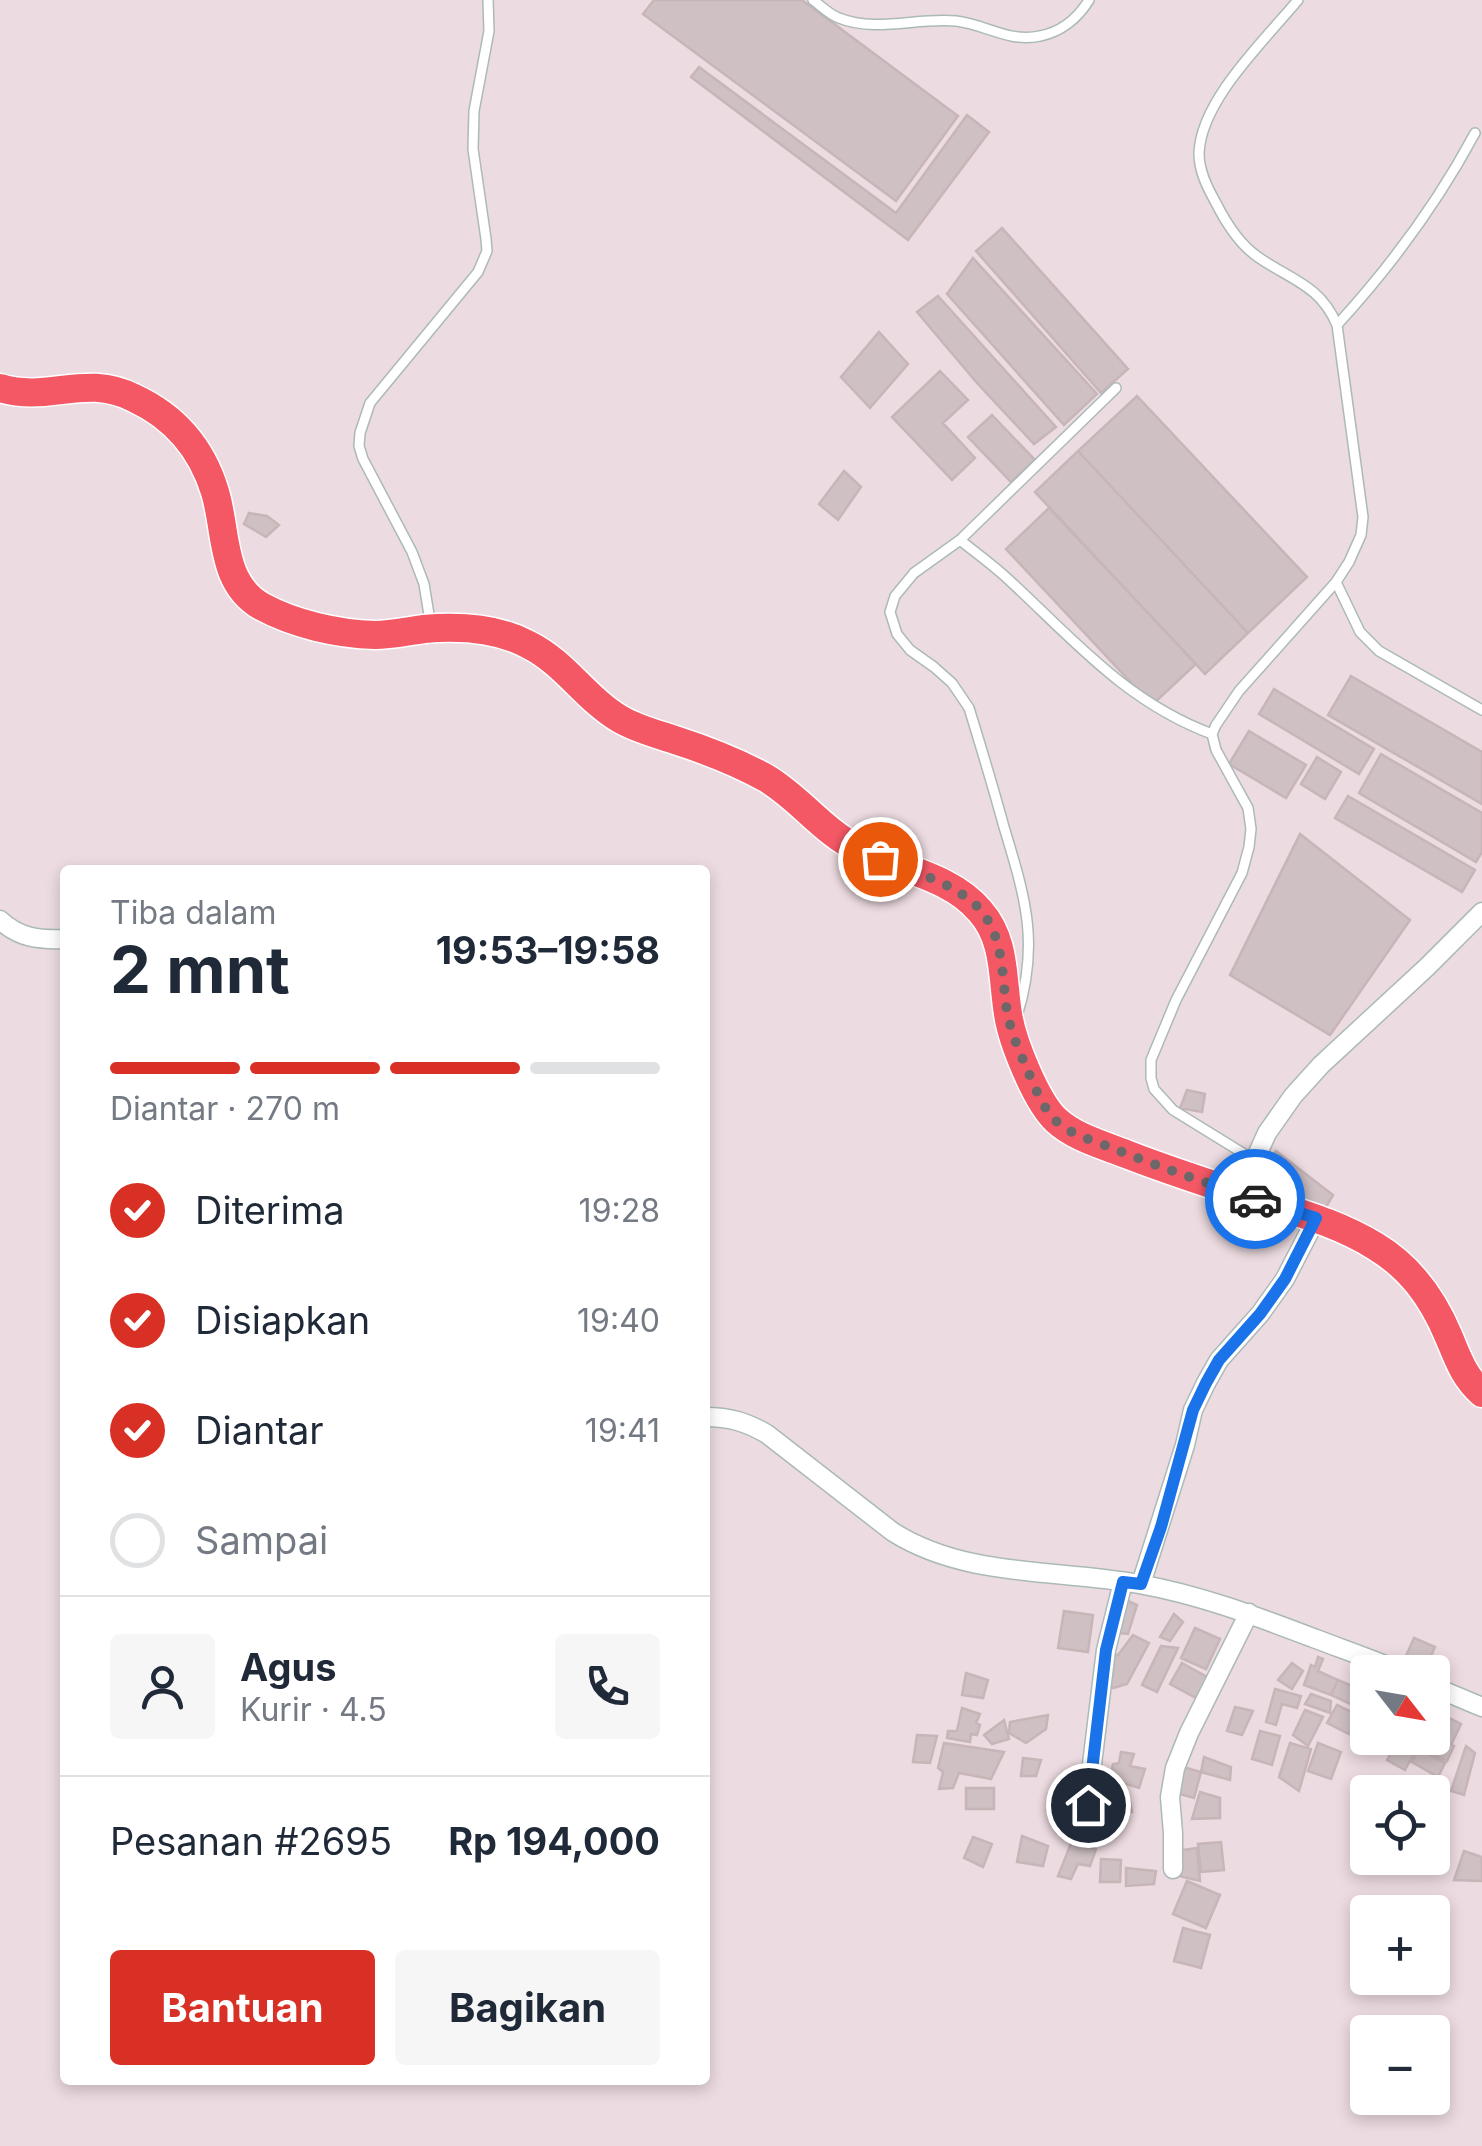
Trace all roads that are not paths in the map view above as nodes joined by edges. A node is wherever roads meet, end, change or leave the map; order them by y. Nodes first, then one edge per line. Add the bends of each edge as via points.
1 (488, 0) edge
2 (813, 0) edge
3 (1089, 0) edge
4 (1298, 0) edge
5 (1475, 133) dead end
6 (1338, 325) junction
7 (0, 388) edge
8 (1116, 388) dead end
9 (960, 540) junction
10 (1336, 582) junction
11 (431, 629) junction
12 (1482, 710) edge
13 (1212, 734) junction
14 (1482, 912) edge
15 (0, 920) edge
16 (60, 940) edge
17 (1012, 1033) junction
18 (1254, 1160) junction
19 (1240, 1194) junction
20 (1316, 1218) junction
21 (1482, 1393) edge
22 (710, 1417) edge
23 (1132, 1583) junction
24 (1249, 1614) junction
25 (1357, 1655) edge
26 (1450, 1694) edge
27 (1482, 1707) edge
28 (1088, 1805) dead end
29 (1172, 1869) dead end

1 - 11 lane via 473,150 484,262 370,403 360,433 363,459 424,584
2 - 3 lane via 857,22 954,20 1022,38 1050,34
4 - 6 lane via 1211,109 1200,166 1236,237 1311,288
5 - 6 lane via 1403,249
6 - 10 lane via 1362,517 1357,548
7 - 11 main road via 30,394 104,387 134,397 180,429 216,493 236,579 259,604 339,630 376,635
8 - 9 lane
9 - 13 lane via 1130,691
9 - 17 lane via 914,573 890,612 910,650 952,683 969,708 1026,902 1028,968
10 - 12 lane via 1372,644
10 - 13 lane via 1239,691
11 - 17 main road via 474,629 528,644 617,718 762,776 842,840 968,899 996,938
13 - 18 lane via 1248,808 1249,847 1163,1030 1150,1078 1172,1110
14 - 18 street via 1321,1065 1293,1096
15 - 16 street via 30,938
17 - 19 main road via 1046,1109 1066,1128
18 - 19 street
19 - 20 main road
20 - 21 main road via 1406,1268 1442,1320 1463,1373
20 - 23 street via 1285,1279 1206,1383 1161,1527
22 - 23 street via 729,1417 767,1434 913,1545 974,1564
23 - 24 street
23 - 28 street via 1106,1650
24 - 25 street
24 - 29 street via 1175,1768
26 - 27 street

